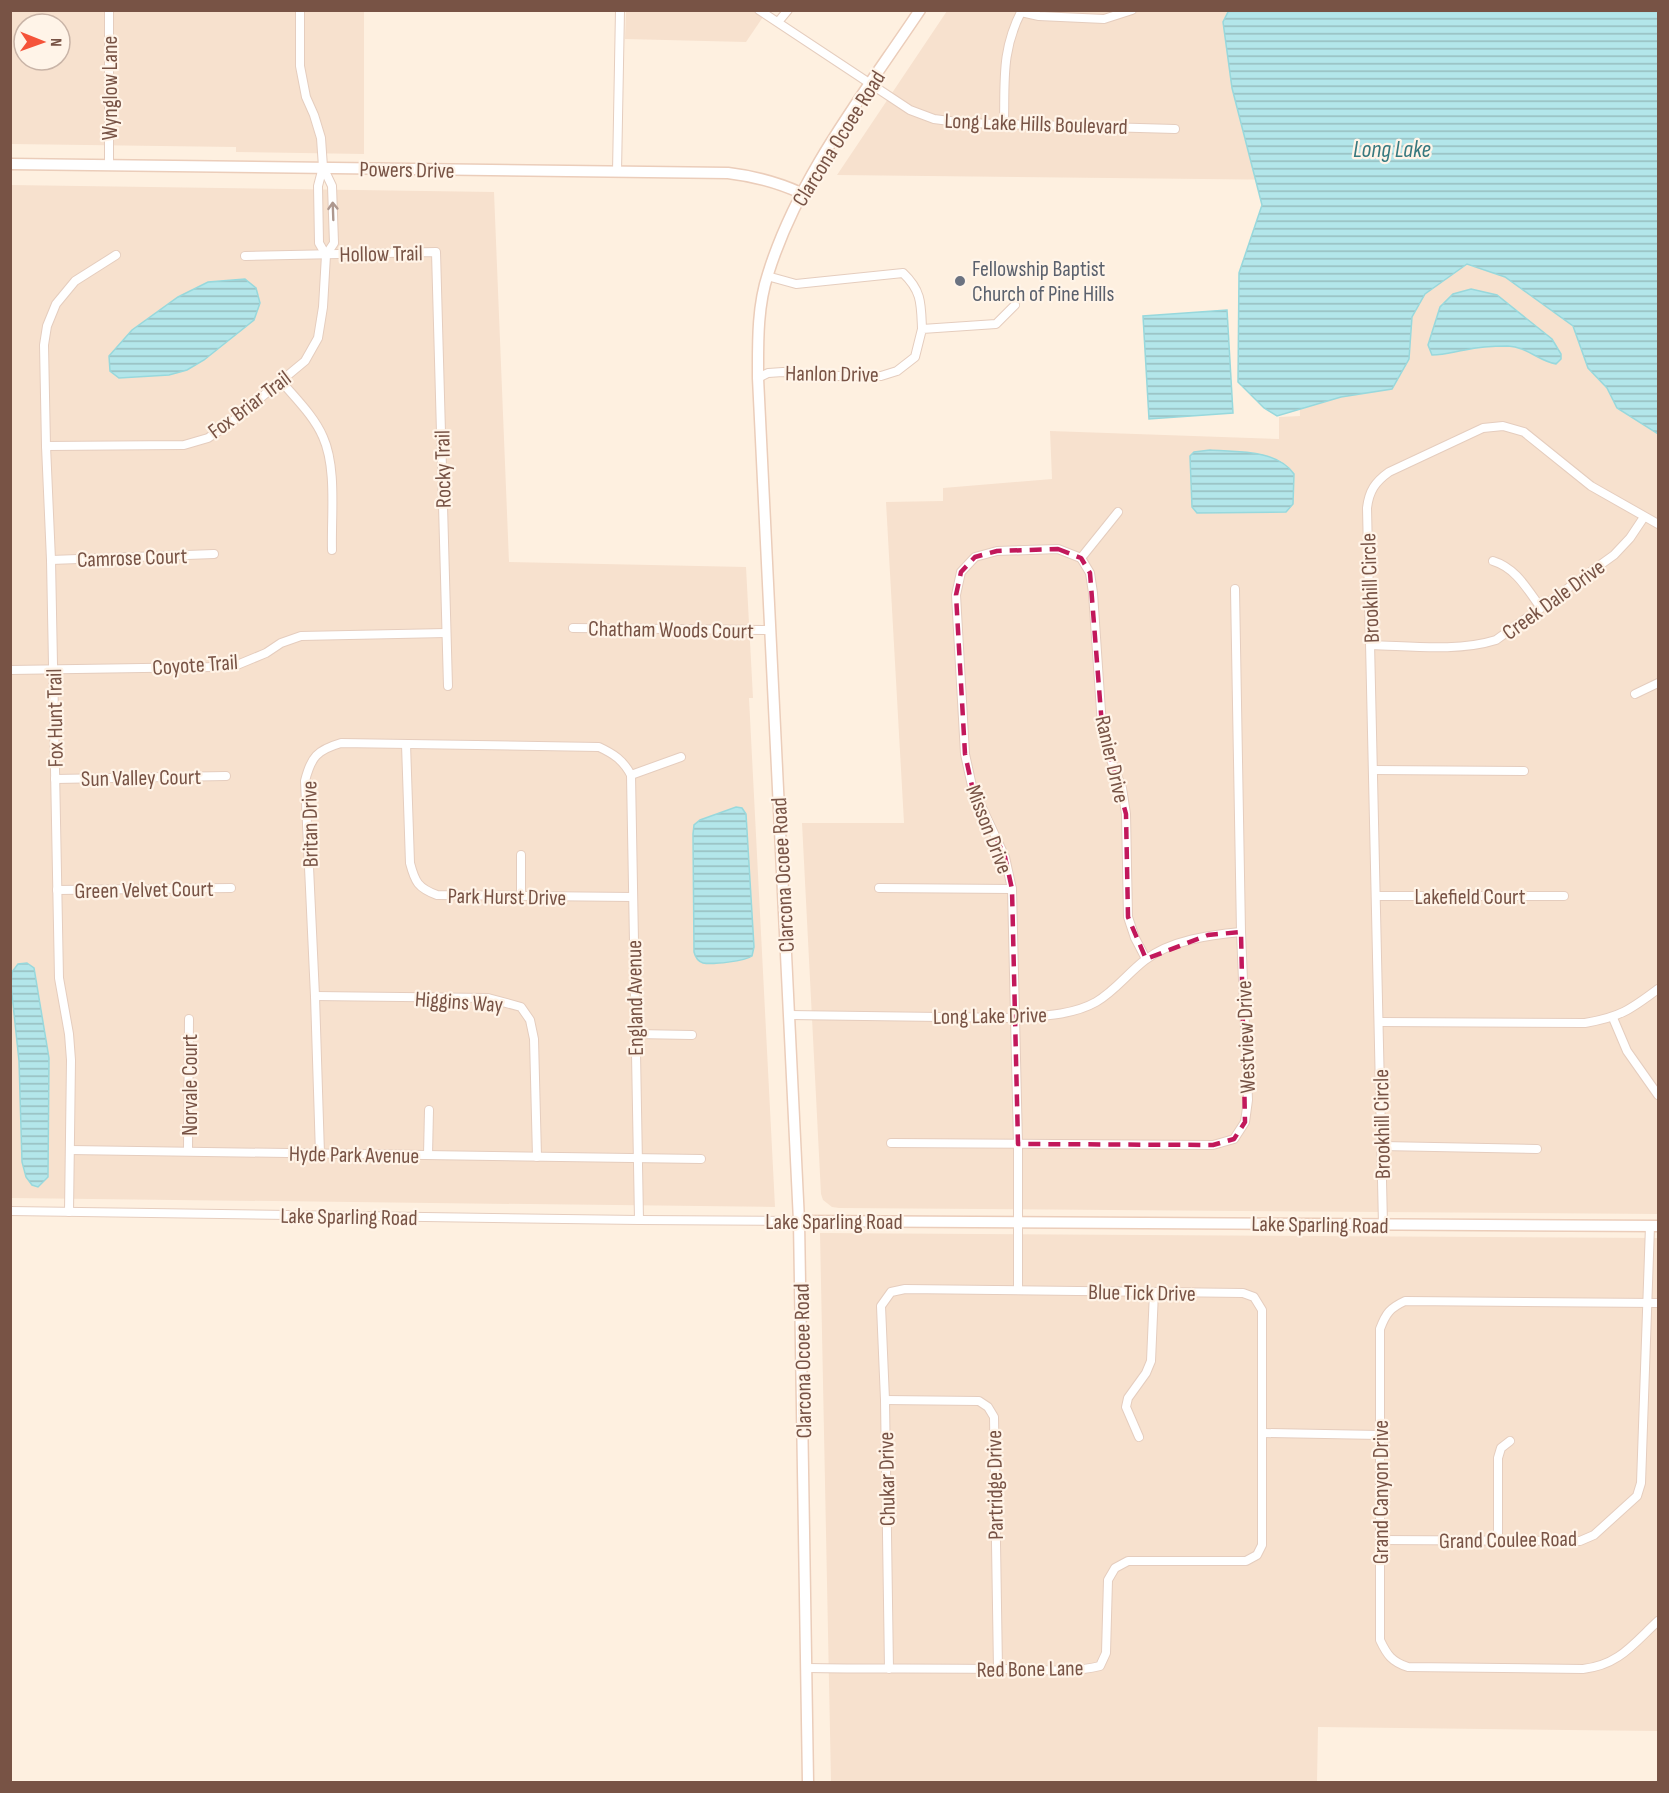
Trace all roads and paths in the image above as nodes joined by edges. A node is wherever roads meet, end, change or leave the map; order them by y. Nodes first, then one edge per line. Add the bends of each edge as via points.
1 (109, 10) edge
2 (300, 10) edge
3 (620, 10) edge
4 (759, 10) edge
5 (788, 10) edge
6 (920, 10) edge
7 (1132, 10) edge
8 (1021, 11) edge
9 (778, 22) junction
10 (870, 85) junction
11 (1004, 124) junction
12 (1175, 129) dead end
13 (10, 164) edge
14 (109, 165) junction
15 (323, 167) junction
16 (617, 172) junction
17 (801, 193) junction
18 (436, 252) joint
19 (116, 255) dead end
20 (244, 255) dead end
21 (326, 255) junction
22 (767, 276) junction
23 (1015, 305) dead end
24 (922, 329) junction
25 (758, 378) junction
26 (280, 381) junction
27 (46, 446) junction
28 (1118, 512) dead end
29 (1644, 517) junction
30 (1659, 524) edge
31 (332, 550) dead end
32 (214, 554) dead end
33 (1081, 558) junction
34 (51, 560) junction
35 (1493, 561) dead end
36 (1235, 589) dead end
37 (1541, 608) junction
38 (573, 628) dead end
39 (770, 630) junction
40 (446, 633) junction
41 (1371, 645) junction
42 (10, 670) edge
43 (53, 670) junction
44 (1659, 683) edge
45 (448, 686) dead end
46 (1635, 694) dead end
47 (406, 744) junction
48 (681, 757) dead end
49 (1373, 770) junction
50 (1524, 771) dead end
51 (226, 776) dead end
52 (631, 776) junction
53 (55, 779) junction
54 (521, 855) dead end
55 (231, 888) dead end
56 (879, 888) dead end
57 (57, 890) junction
58 (1012, 890) junction
59 (522, 895) junction
60 (1376, 896) junction
61 (1564, 896) dead end
62 (633, 897) junction
63 (1241, 932) junction
64 (1146, 959) junction
65 (1659, 989) edge
66 (315, 996) junction
67 (789, 1015) junction
68 (1016, 1018) junction
69 (1613, 1018) junction
70 (189, 1019) dead end
71 (1379, 1022) junction
72 (635, 1034) junction
73 (692, 1035) dead end
74 (1659, 1095) edge
75 (429, 1110) dead end
76 (891, 1143) dead end
77 (1018, 1144) junction
78 (1382, 1146) junction
79 (70, 1149) junction
80 (1537, 1149) dead end
81 (188, 1150) junction
82 (320, 1154) junction
83 (428, 1155) junction
84 (537, 1156) junction
85 (637, 1159) junction
86 (701, 1159) dead end
87 (10, 1211) edge
88 (69, 1212) junction
89 (639, 1220) junction
90 (799, 1221) junction
91 (1018, 1222) junction
92 (1383, 1225) junction
93 (1654, 1226) edge
94 (1018, 1289) junction
95 (891, 1292) joint
96 (1154, 1292) junction
97 (1648, 1303) junction
98 (1659, 1303) edge
99 (885, 1400) junction
100 (1263, 1433) junction
101 (1380, 1435) junction
102 (1139, 1437) dead end
103 (1510, 1441) dead end
104 (1380, 1540) junction
105 (1498, 1540) junction
106 (1659, 1621) edge
107 (807, 1668) junction
108 (888, 1669) junction
109 (998, 1669) junction
110 (808, 1782) edge

1 - 14 street, Wynglow Lane
2 - 15 street, Fox Briar Trail via 300,66 321,138
3 - 16 street
4 - 9 street, Long Lake Hills Boulevard
5 - 9 street
6 - 10 street, Clarcona Ocoee Road
7 - 8 street via 1104,19 1039,16
8 - 11 street via 1005,59
9 - 10 street, Long Lake Hills Boulevard
10 - 11 street, Long Lake Hills Boulevard via 910,110 934,119
10 - 17 street, Clarcona Ocoee Road
11 - 12 street, Long Lake Hills Boulevard
13 - 14 street, Powers Drive
14 - 15 street, Powers Drive
15 - 16 street, Powers Drive
15 - 21 street, Fox Briar Trail via 318,186 319,243
21 -> 15 street, Fox Briar Trail via 333,243 332,186
16 - 17 street, Powers Drive via 728,173 786,185
17 - 22 street, Clarcona Ocoee Road
18 - 21 street, Hollow Trail
18 - 40 street, Rocky Trail
19 - 27 street, Fox Hunt Trail via 75,281 56,303 47,326
20 - 21 street, Hollow Trail
21 - 26 street, Fox Briar Trail via 318,339 305,361
22 - 24 street via 796,284 903,273 914,283 921,304
22 - 25 street, Clarcona Ocoee Road via 758,329
23 - 24 street via 996,324
24 - 25 street, Hanlon Drive via 915,357 897,371 882,376 806,376 783,372
25 - 39 street, Clarcona Ocoee Road
26 - 27 street, Fox Briar Trail via 229,424 208,438 184,445
26 - 31 street via 309,413 324,439 331,470
27 - 34 street, Fox Hunt Trail
28 - 33 street
29 - 30 street, Brookhill Circle
29 - 37 street, Creek Dale Drive via 1614,555
29 - 41 street, Brookhill Circle via 1591,486 1524,432 1503,426 1484,428 1389,472 1369,494 1366,508
32 - 34 street, Camrose Court
33 - 58 street, Misson Drive via 1059,549 997,551 975,557 961,572 958,583 965,754 972,786 1005,856
33 - 64 street, Ranier Drive via 1090,573 1093,593 1102,726 1126,814 1128,917
34 - 43 street, Fox Hunt Trail
35 - 37 street via 1506,565 1518,576
36 - 63 street, Westview Drive
37 - 41 street, Creek Dale Drive via 1496,640 1480,645
38 - 39 street, Chatham Woods Court
39 - 67 street, Clarcona Ocoee Road
40 - 43 street, Coyote Trail via 301,636 237,665
40 - 45 street, Rocky Trail
41 - 49 street, Brookhill Circle
42 - 43 street, Coyote Trail
43 - 53 street, Fox Hunt Trail
44 - 46 street
47 - 52 street, Britan Drive via 599,747 616,755
47 - 59 street, Park Hurst Drive via 410,863 415,879 424,890 437,895
47 - 66 street, Britan Drive via 341,743 323,748 310,764 305,781
48 - 52 street
49 - 50 street
49 - 60 street, Brookhill Circle
51 - 53 street, Sun Valley Court
52 - 62 street, England Avenue
53 - 57 street, Fox Hunt Trail
54 - 59 street
55 - 57 street, Green Velvet Court
56 - 58 street
57 - 79 street, Fox Hunt Trail via 59,978 71,1060
58 - 68 street, Misson Drive
59 - 62 street, Park Hurst Drive
60 - 61 street, Lakefield Court
60 - 71 street, Brookhill Circle
62 - 72 street, England Avenue
63 - 64 street, Long Lake Drive via 1177,944
63 - 77 street, Westview Drive via 1248,1100 1245,1122 1234,1139 1214,1145
64 - 68 street, Long Lake Drive via 1095,1003 1045,1016
65 - 69 street
66 - 82 street, Britan Drive
66 - 84 street, Higgins Way via 488,998 521,1007 530,1020 534,1039
67 - 68 street, Long Lake Drive
67 - 90 street, Clarcona Ocoee Road
68 - 77 street, Misson Drive
69 - 71 street via 1586,1023
69 - 74 street via 1627,1051
70 - 81 street, Norvale Court
71 - 78 street, Brookhill Circle
72 - 73 street
72 - 85 street, England Avenue
75 - 83 street
76 - 77 street, Westview Drive
77 - 91 street, Misson Drive
78 - 80 street
78 - 92 street, Brookhill Circle
79 - 81 street, Hyde Park Avenue
79 - 88 street, Fox Hunt Trail
81 - 82 street, Hyde Park Avenue
82 - 83 street, Hyde Park Avenue
83 - 84 street, Hyde Park Avenue
84 - 85 street, Hyde Park Avenue
85 - 86 street, Hyde Park Avenue
85 - 89 street, England Avenue
87 - 88 street, Lake Sparling Road
88 - 89 street, Lake Sparling Road
89 - 90 street, Lake Sparling Road
90 - 91 street, Lake Sparling Road
90 - 107 street, Clarcona Ocoee Road
91 - 92 street, Lake Sparling Road
91 - 94 street, Misson Drive
92 - 93 street, Lake Sparling Road
93 - 97 street, Grand Coulee Road
94 - 95 street, Blue Tick Drive
94 - 96 street, Blue Tick Drive
95 - 99 street, Chukar Drive via 882,1306
96 - 100 street, Blue Tick Drive via 1243,1293 1254,1297 1262,1310
96 - 102 street via 1151,1361 1126,1407
97 - 98 street, Grand Canyon Drive
97 - 101 street, Grand Canyon Drive via 1406,1301 1392,1307 1380,1329
97 - 105 street, Grand Coulee Road via 1641,1483 1637,1496 1594,1535 1580,1541
99 - 108 street, Chukar Drive
99 - 109 street, Partridge Drive via 979,1401 993,1417
100 - 101 street
100 - 109 street, Red Bone Lane via 1262,1545 1257,1555 1245,1561 1128,1561 1115,1568 1107,1580 1106,1653 1100,1666 1084,1670
101 - 104 street, Grand Canyon Drive
103 - 105 street via 1501,1448 1498,1458
104 - 105 street, Grand Coulee Road
104 - 106 street, Grand Canyon Drive via 1380,1640 1386,1655 1396,1664 1600,1667 1614,1661
107 - 108 street, Red Bone Lane
107 - 110 street, Clarcona Ocoee Road
108 - 109 street, Red Bone Lane

